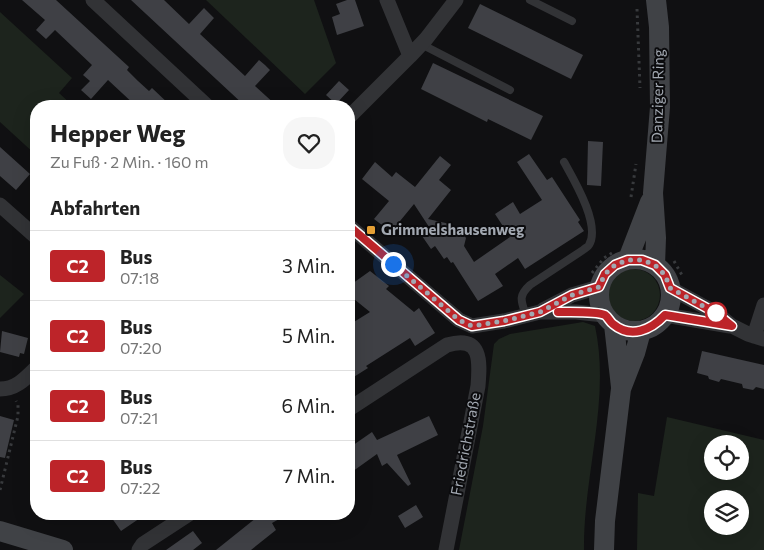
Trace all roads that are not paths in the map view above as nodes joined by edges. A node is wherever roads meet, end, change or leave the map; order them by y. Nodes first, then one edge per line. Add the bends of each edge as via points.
1 (93, 0) edge
2 (387, 0) edge
3 (456, 0) edge
4 (530, 0) edge
5 (656, 0) edge
6 (572, 21) dead end
7 (421, 44) junction
8 (410, 56) junction
9 (510, 90) dead end
10 (201, 100) edge
11 (355, 110) edge
12 (564, 162) dead end
13 (653, 193) junction
14 (0, 205) edge
15 (355, 231) edge
16 (30, 232) edge
17 (628, 260) junction
18 (655, 265) junction
19 (677, 284) junction
20 (599, 287) junction
21 (764, 305) edge
22 (533, 314) junction
23 (665, 315) junction
24 (609, 320) junction
25 (732, 326) junction
26 (641, 331) junction
27 (759, 338) edge
28 (30, 374) edge
29 (6, 389) edge
30 (621, 389) junction
31 (355, 405) edge
32 (181, 520) edge
33 (0, 531) edge
34 (63, 550) edge
35 (139, 550) edge
36 (446, 550) edge
37 (604, 550) edge

1 - 10 street
2 - 8 street
3 - 7 street
4 - 6 lane
5 - 13 main road, Danziger Ring via 660,107
7 - 8 street
7 - 9 lane
8 - 11 street
12 - 22 lane via 587,211 592,229 590,244 524,291 521,303
13 - 17 main road, Danziger Ring
13 - 18 main road, Danziger Ring
14 - 16 street
15 - 22 street via 459,320 472,326
17 - 18 main road via 642,260
17 - 20 main road via 605,274
18 - 19 main road
19 - 23 main road
19 - 25 street
20 - 22 street via 572,295
20 - 24 main road via 599,302
21 - 27 street
22 - 24 street via 576,312
23 - 25 street
23 - 26 main road via 655,326
24 - 26 main road via 627,331
24 - 30 main road
25 - 27 street
26 - 30 main road
28 - 29 street
30 - 37 main road
31 - 36 street, Friedrichstraße via 446,345 456,342 475,350 479,357 478,386
32 - 35 street via 143,544
33 - 34 main road

